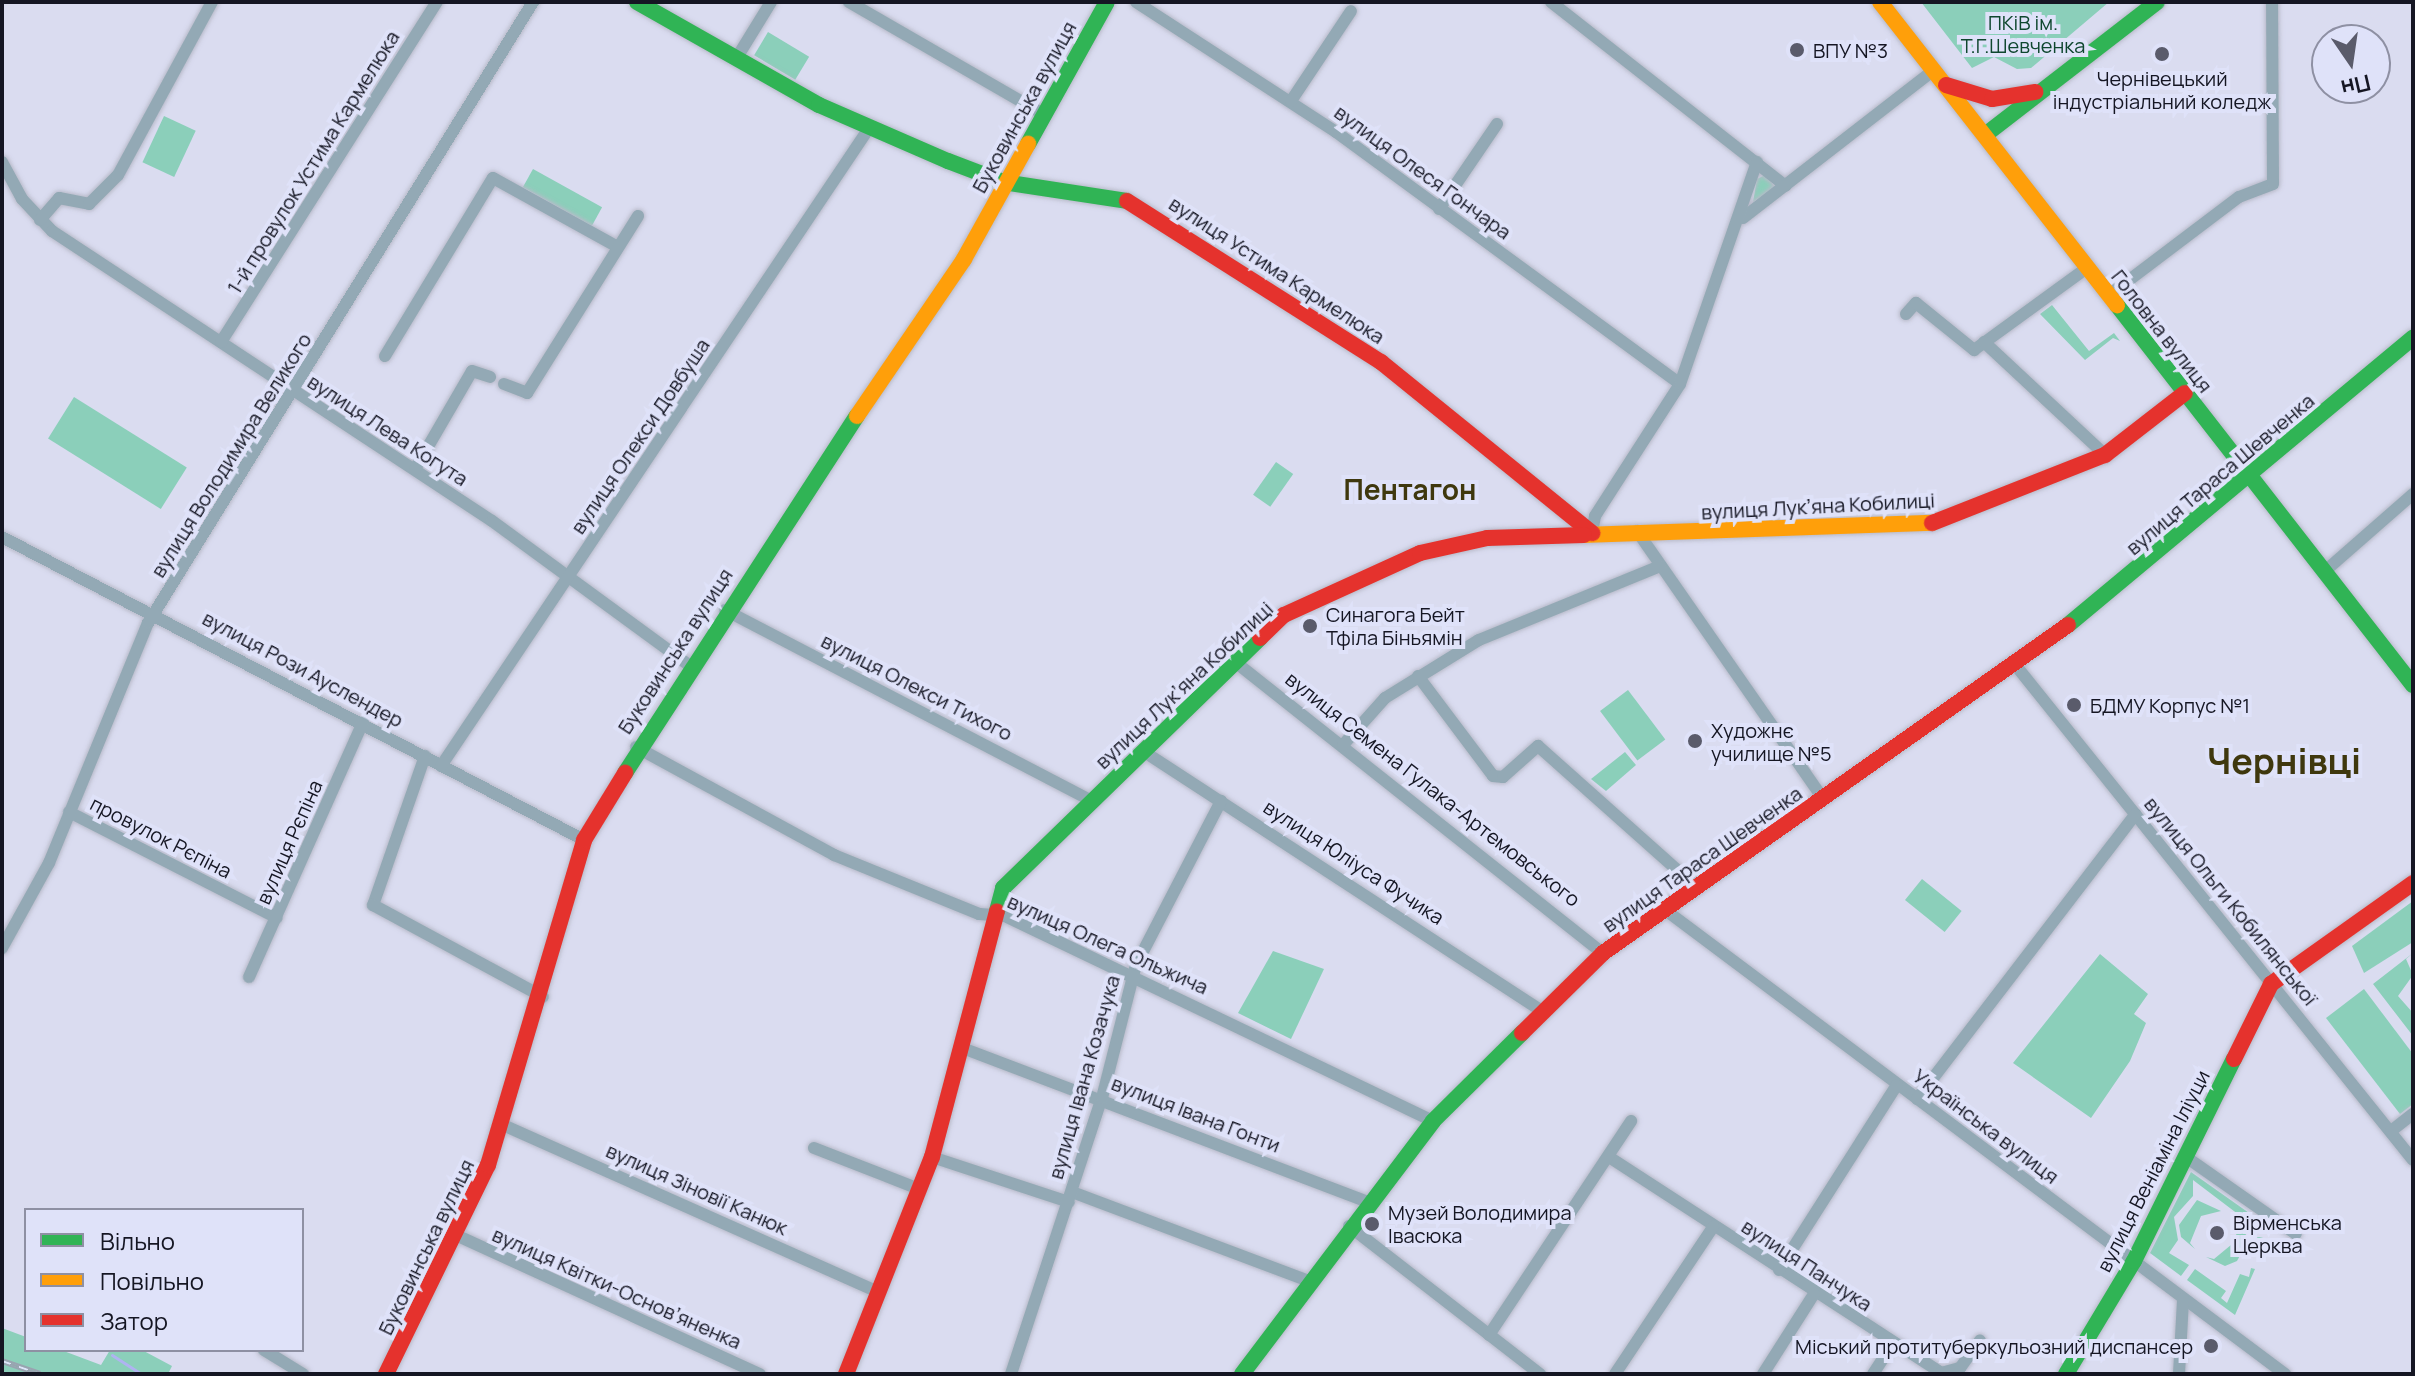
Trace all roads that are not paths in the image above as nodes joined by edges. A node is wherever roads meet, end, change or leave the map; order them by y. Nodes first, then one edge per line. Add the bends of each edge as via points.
1 (212, 2) edge
2 (437, 2) edge
3 (533, 2) edge
4 (637, 2) edge
5 (771, 2) edge
6 (849, 2) edge
7 (1107, 2) edge
8 (1136, 2) edge
9 (1551, 2) edge
10 (1880, 2) edge
11 (2157, 2) edge
12 (2272, 2) edge
13 (1351, 11) dead end
14 (736, 59) junction
15 (1934, 70) junction
16 (1946, 85) junction
17 (2044, 90) junction
18 (1992, 99) junction
19 (1291, 101) junction
20 (1041, 113) junction
21 (1497, 124) dead end
22 (869, 128) junction
23 (1981, 130) junction
24 (2, 162) edge
25 (1757, 162) junction
26 (1003, 182) junction
27 (1786, 186) junction
28 (1439, 209) junction
29 (638, 216) dead end
30 (1743, 218) junction
31 (40, 220) junction
32 (616, 246) junction
33 (2087, 268) junction
34 (2108, 296) junction
35 (1906, 314) dead end
36 (2413, 338) edge
37 (221, 342) junction
38 (1984, 342) junction
39 (385, 356) dead end
40 (490, 377) dead end
41 (504, 384) dead end
42 (1680, 384) junction
43 (293, 393) junction
44 (2185, 393) junction
45 (2105, 455) junction
46 (415, 469) junction
47 (2251, 473) junction
48 (2413, 494) edge
49 (1637, 531) junction
50 (1592, 533) junction
51 (2, 537) edge
52 (1660, 566) junction
53 (2325, 571) junction
54 (570, 577) junction
55 (725, 610) junction
56 (156, 614) junction
57 (1234, 661) junction
58 (689, 665) junction
59 (2017, 667) junction
60 (1418, 676) junction
61 (2413, 685) edge
62 (363, 722) junction
63 (1343, 745) junction
64 (636, 747) junction
65 (1143, 751) junction
66 (425, 756) junction
67 (441, 766) junction
68 (1823, 799) junction
69 (1090, 800) junction
70 (1221, 801) junction
71 (69, 812) junction
72 (2136, 814) junction
73 (584, 840) junction
74 (2413, 883) edge
75 (1694, 885) junction
76 (1664, 909) junction
77 (990, 915) junction
78 (277, 918) junction
79 (2, 948) edge
80 (1603, 953) junction
81 (1133, 975) junction
82 (249, 977) dead end
83 (2271, 984) junction
84 (543, 997) junction
85 (1541, 1010) junction
86 (965, 1049) junction
87 (1897, 1085) junction
88 (1102, 1098) junction
89 (1917, 1099) junction
90 (2413, 1114) edge
91 (1433, 1121) junction
92 (1631, 1121) dead end
93 (503, 1125) junction
94 (2391, 1131) junction
95 (814, 1148) dead end
96 (932, 1157) junction
97 (1609, 1157) junction
98 (2186, 1157) junction
99 (2413, 1160) edge
100 (919, 1189) junction
101 (1070, 1197) junction
102 (1367, 1202) junction
103 (1349, 1226) junction
104 (1713, 1227) junction
105 (2296, 1234) dead end
106 (458, 1236) junction
107 (2134, 1261) junction
108 (1779, 1270) junction
109 (1309, 1281) junction
110 (875, 1291) junction
111 (1814, 1294) junction
112 (2183, 1299) junction
113 (1489, 1335) junction
114 (1980, 1340) dead end
115 (1892, 1345) junction
116 (267, 1352) edge
117 (303, 1374) edge
118 (386, 1374) edge
119 (760, 1374) edge
120 (846, 1374) edge
121 (1011, 1374) edge
122 (1242, 1374) edge
123 (1540, 1374) edge
124 (1615, 1374) edge
125 (1763, 1374) edge
126 (1873, 1374) edge
127 (2066, 1374) edge
128 (2179, 1374) edge
129 (2285, 1374) edge

1 - 31 street via 118,175 89,204 59,198
2 - 37 street, 1-й провулок Устима Кармелюка
3 - 43 street, вулиця Володимира Великого
4 - 14 street, вулиця Устима Кармелюка
5 - 14 street
6 - 20 street
7 - 20 street, Буковинська вулиця
8 - 19 street, вулиця Олеся Гончара
9 - 25 street
10 - 15 street, Головна вулиця
11 - 17 street
12 - 34 street via 2273,184 2239,197
13 - 19 street
14 - 22 street, вулиця Устима Кармелюка
15 - 16 street, Головна вулиця
15 - 27 street
16 - 18 street
16 - 23 street, Головна вулиця
17 - 18 street
17 - 23 street
18 - 23 street
19 - 28 street, вулиця Олеся Гончара
20 - 26 street, Буковинська вулиця
21 - 28 street
22 - 26 street, вулиця Устима Кармелюка
22 - 54 street, вулиця Олекси Довбуша
23 - 33 street, Головна вулиця
24 - 31 street, вулиця Лева Когута
25 - 27 street
25 - 30 street
26 - 50 street, вулиця Устима Кармелюка via 1120,198 1158,214 1381,362
26 - 55 street, Буковинська вулиця via 908,347
27 - 30 street
28 - 42 street, вулиця Олеся Гончара
29 - 32 street
30 - 42 street
31 - 37 street, вулиця Лева Когута
32 - 39 street via 493,178
32 - 41 street via 527,393
33 - 34 street, Головна вулиця
33 - 38 street
34 - 44 street, Головна вулиця
35 - 38 street via 1916,303 1974,350
36 - 47 street, вулиця Тараса Шевченка
37 - 43 street, вулиця Лева Когута
38 - 45 street
40 - 46 street via 472,371
42 - 50 street via 1595,516
43 - 46 street, вулиця Лева Когута
43 - 56 street, вулиця Володимира Великого
44 - 45 street, вулиця Лукʼяна Кобилиці
44 - 47 street, Головна вулиця
45 - 49 street, вулиця Лукʼяна Кобилиці via 1936,523
46 - 54 street, вулиця Лева Когута
47 - 53 street, Головна вулиця
47 - 59 street, вулиця Тараса Шевченка
48 - 53 street
49 - 50 street, вулиця Лукʼяна Кобилиці
49 - 52 street
50 - 57 street, вулиця Лукʼяна Кобилиці via 1523,533 1420,553 1310,600
51 - 56 street, вулиця Рози Ауслендер
52 - 60 street via 1479,640
52 - 68 street
53 - 61 street, Головна вулиця
54 - 58 street, вулиця Лева Когута
54 - 67 street, вулиця Олекси Довбуша
55 - 58 street, Буковинська вулиця
55 - 69 street, вулиця Олекси Тихого
56 - 62 street, вулиця Рози Ауслендер
56 - 71 street, вулиця Володимира Великого
57 - 63 street, вулиця Семена Гулака-Артемовського
57 - 65 street, вулиця Лукʼяна Кобилиці
58 - 64 street, Буковинська вулиця
59 - 68 street, вулиця Тараса Шевченка
59 - 72 street, вулиця Ольги Кобилянської
60 - 63 street via 1385,698
60 - 75 street via 1493,776 1503,777 1538,746
62 - 66 street, вулиця Рози Ауслендер
62 - 78 street, вулиця Рєпіна
63 - 80 street, вулиця Семена Гулака-Артемовського
64 - 73 street, Буковинська вулиця
64 - 77 street, вулиця Олега Ольжича via 834,855
65 - 69 street, вулиця Лукʼяна Кобилиці
65 - 70 street, вулиця Юліуса Фучика
66 - 67 street, вулиця Рози Ауслендер
66 - 84 street via 373,905
67 - 73 street, вулиця Рози Ауслендер
68 - 75 street, вулиця Тараса Шевченка
69 - 77 street, вулиця Лукʼяна Кобилиці via 1003,888
70 - 81 street, вулиця Івана Козачука
70 - 85 street, вулиця Юліуса Фучика
71 - 78 street, провулок Рєпіна
71 - 79 street, вулиця Володимира Великого
72 - 83 street, вулиця Ольги Кобилянської
72 - 89 street
73 - 84 street, Буковинська вулиця
74 - 83 street
75 - 76 street, вулиця Тараса Шевченка
76 - 80 street, вулиця Тараса Шевченка
76 - 87 street, Українська вулиця
77 - 81 street, вулиця Олега Ольжича
77 - 86 street, вулиця Лукʼяна Кобилиці
78 - 82 street, вулиця Рєпіна
80 - 85 street, вулиця Тараса Шевченка
81 - 88 street, вулиця Івана Козачука
81 - 91 street, вулиця Олега Ольжича
83 - 94 street, вулиця Ольги Кобилянської
83 - 98 street, вулиця Веніаміна Іліуци
84 - 93 street, Буковинська вулиця
85 - 91 street, вулиця Тараса Шевченка
86 - 88 street, вулиця Івана Гонти
86 - 96 street, вулиця Лукʼяна Кобилиці
87 - 89 street, Українська вулиця
87 - 108 street
88 - 101 street, вулиця Івана Козачука
88 - 102 street, вулиця Івана Гонти
89 - 107 street, Українська вулиця
90 - 94 street
91 - 102 street, вулиця Тараса Шевченка
92 - 97 street
93 - 106 street, Буковинська вулиця
93 - 110 street, вулиця Зіновії Канюк
94 - 99 street, вулиця Ольги Кобилянської
95 - 100 street
96 - 100 street, вулиця Лукʼяна Кобилиці
96 - 101 street
97 - 104 street, вулиця Панчука
97 - 113 street
98 - 105 street
98 - 107 street, вулиця Веніаміна Іліуци
100 - 110 street, вулиця Лукʼяна Кобилиці
101 - 109 street
101 - 121 street, вулиця Івана Козачука
102 - 103 street, вулиця Тараса Шевченка
103 - 109 street, вулиця Тараса Шевченка
103 - 113 street
104 - 108 street, вулиця Панчука
104 - 124 street
106 - 118 street, Буковинська вулиця
106 - 119 street, вулиця Квітки-Основʼяненка
107 - 112 street, Українська вулиця
107 - 127 street, вулиця Веніаміна Іліуци
108 - 111 street, вулиця Панчука
109 - 122 street, вулиця Тараса Шевченка
110 - 120 street, вулиця Лукʼяна Кобилиці
111 - 115 street, вулиця Панчука
111 - 125 street
112 - 128 street
112 - 129 street, Українська вулиця
113 - 123 street
114 - 115 street, вулиця Панчука via 1960,1368 1941,1373
115 - 126 street
116 - 117 street

